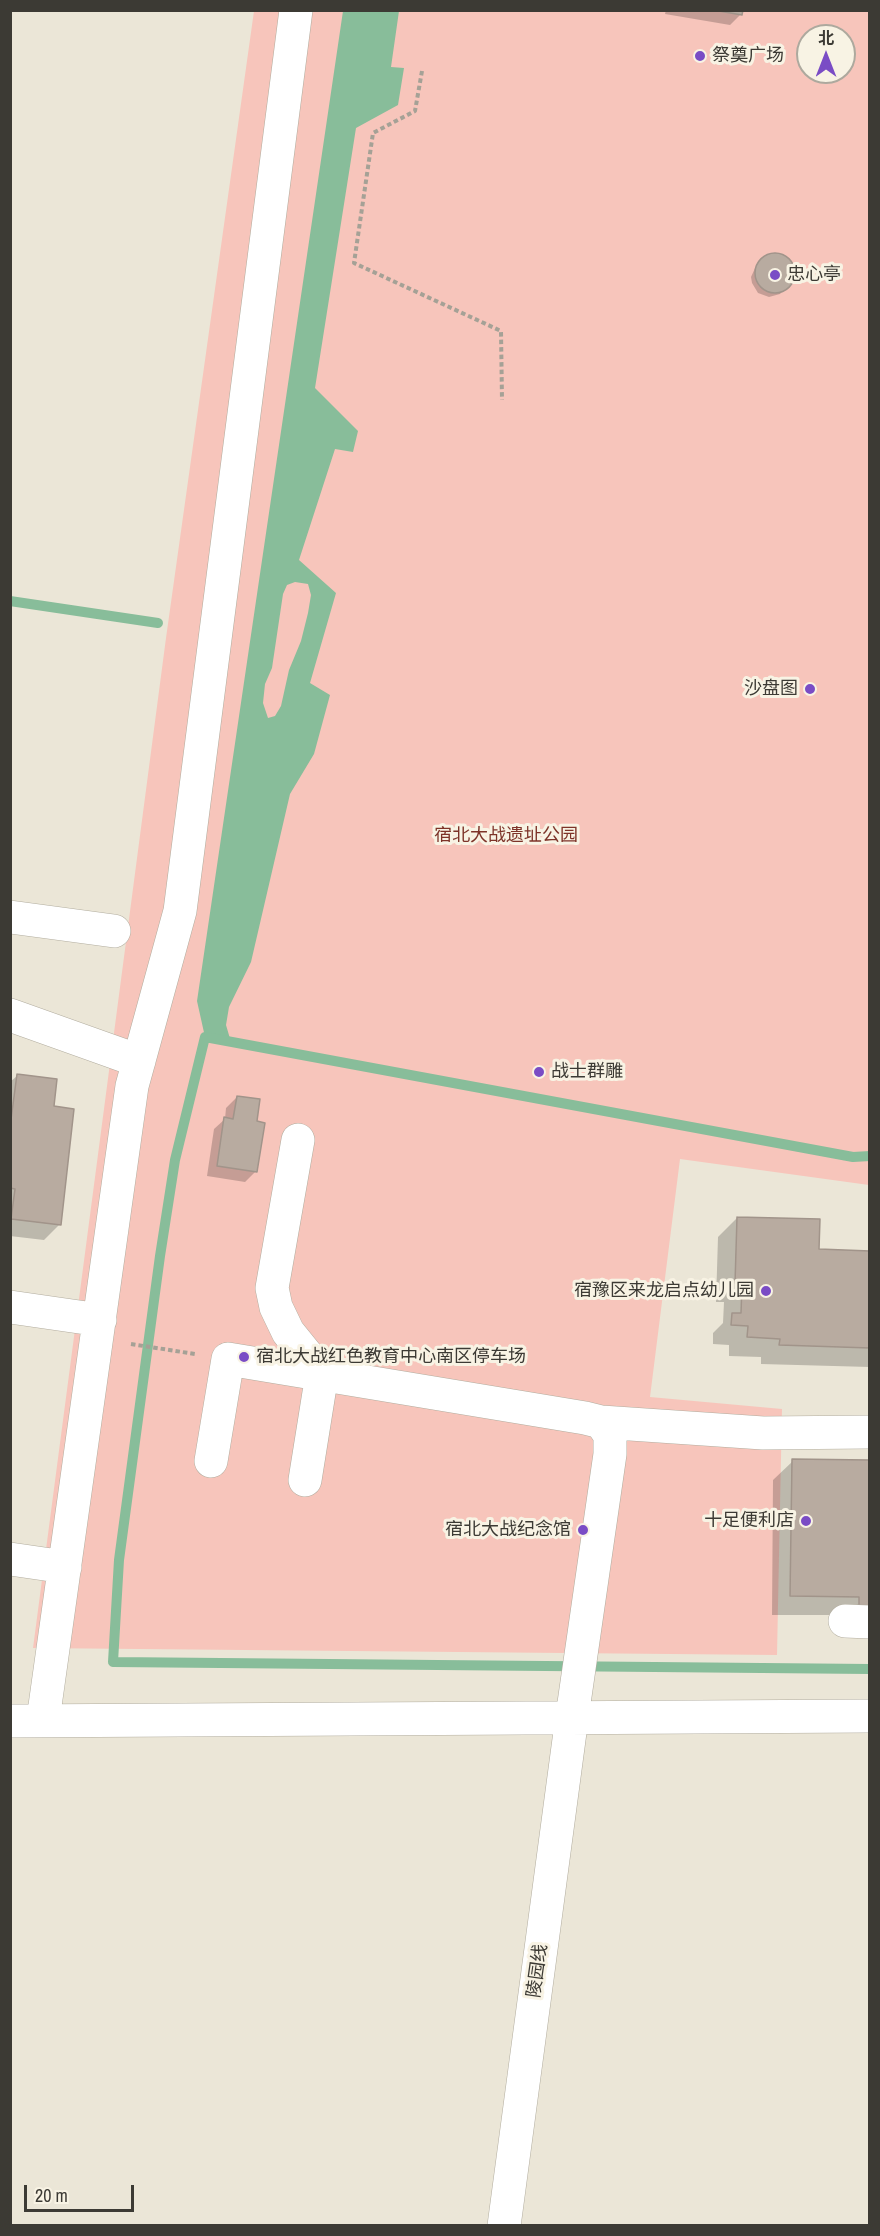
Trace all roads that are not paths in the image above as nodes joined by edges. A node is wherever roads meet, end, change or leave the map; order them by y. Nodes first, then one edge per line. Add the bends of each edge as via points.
1 (296, 10) edge
2 (10, 917) edge
3 (114, 931) dead end
4 (10, 1015) edge
5 (140, 1061) junction
6 (298, 1140) dead end
7 (10, 1307) edge
8 (100, 1320) junction
9 (322, 1374) junction
10 (601, 1422) junction
11 (870, 1432) edge
12 (211, 1461) dead end
13 (305, 1480) dead end
14 (10, 1559) edge
15 (65, 1567) junction
16 (870, 1716) edge
17 (572, 1717) junction
18 (44, 1720) junction
19 (10, 1721) edge
20 (504, 2226) edge

1 - 5 street via 180,911
2 - 3 street
4 - 5 street
5 - 8 street via 132,1086
6 - 9 street via 272,1288 288,1332
7 - 8 street
8 - 15 street
9 - 10 street
9 - 12 street via 228,1359
9 - 13 street
10 - 11 street via 763,1433
10 - 17 street, 陵园线 via 610,1435 610,1454
14 - 15 street
15 - 18 street
16 - 17 street
17 - 18 street
17 - 20 street, 陵园线
18 - 19 street

